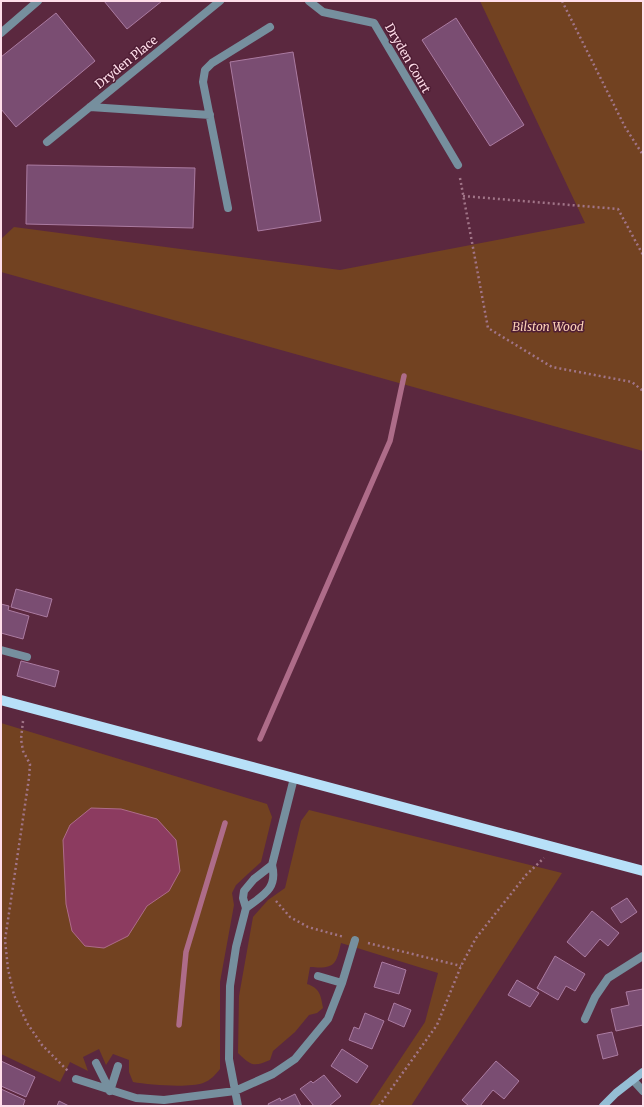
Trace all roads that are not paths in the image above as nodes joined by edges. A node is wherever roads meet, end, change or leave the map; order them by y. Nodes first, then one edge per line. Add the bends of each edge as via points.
1 (38, 1) edge
2 (220, 1) edge
3 (309, 1) edge
4 (270, 27) dead end
5 (1, 32) edge
6 (90, 107) junction
7 (210, 114) junction
8 (47, 142) dead end
9 (458, 166) road end
10 (228, 208) dead end
11 (1, 650) edge
12 (27, 658) dead end
13 (1, 700) edge
14 (294, 778) junction
15 (272, 865) junction
16 (643, 871) edge
17 (246, 908) junction
18 (355, 940) dead end
19 (643, 956) edge
20 (318, 976) dead end
21 (342, 982) junction
22 (585, 1019) dead end
23 (96, 1063) dead end
24 (118, 1066) dead end
25 (643, 1072) edge
26 (76, 1079) road end
27 (632, 1080) junction
28 (110, 1091) junction
29 (235, 1091) junction
30 (643, 1091) edge
31 (238, 1106) edge
32 (603, 1106) edge

1 - 5 street
2 - 6 street, Dryden Place
3 - 9 street, Dryden Court via 323,12 374,24
4 - 7 street via 205,70 203,82
6 - 7 street
6 - 8 street, Dryden Place
7 - 10 street
11 - 12 street
13 - 14 main road
14 - 15 street
14 - 16 main road
15 - 17 street via 274,882 268,891
15 - 17 street via 244,891
17 - 29 street via 230,986 229,1059
18 - 21 street
19 - 22 street via 608,978 595,997
20 - 21 street
21 - 29 street via 328,1019 295,1059 273,1074
23 - 28 street
24 - 28 street
25 - 27 street
26 - 28 street
27 - 30 street
27 - 32 street
28 - 29 street via 136,1098 164,1100
29 - 31 street

